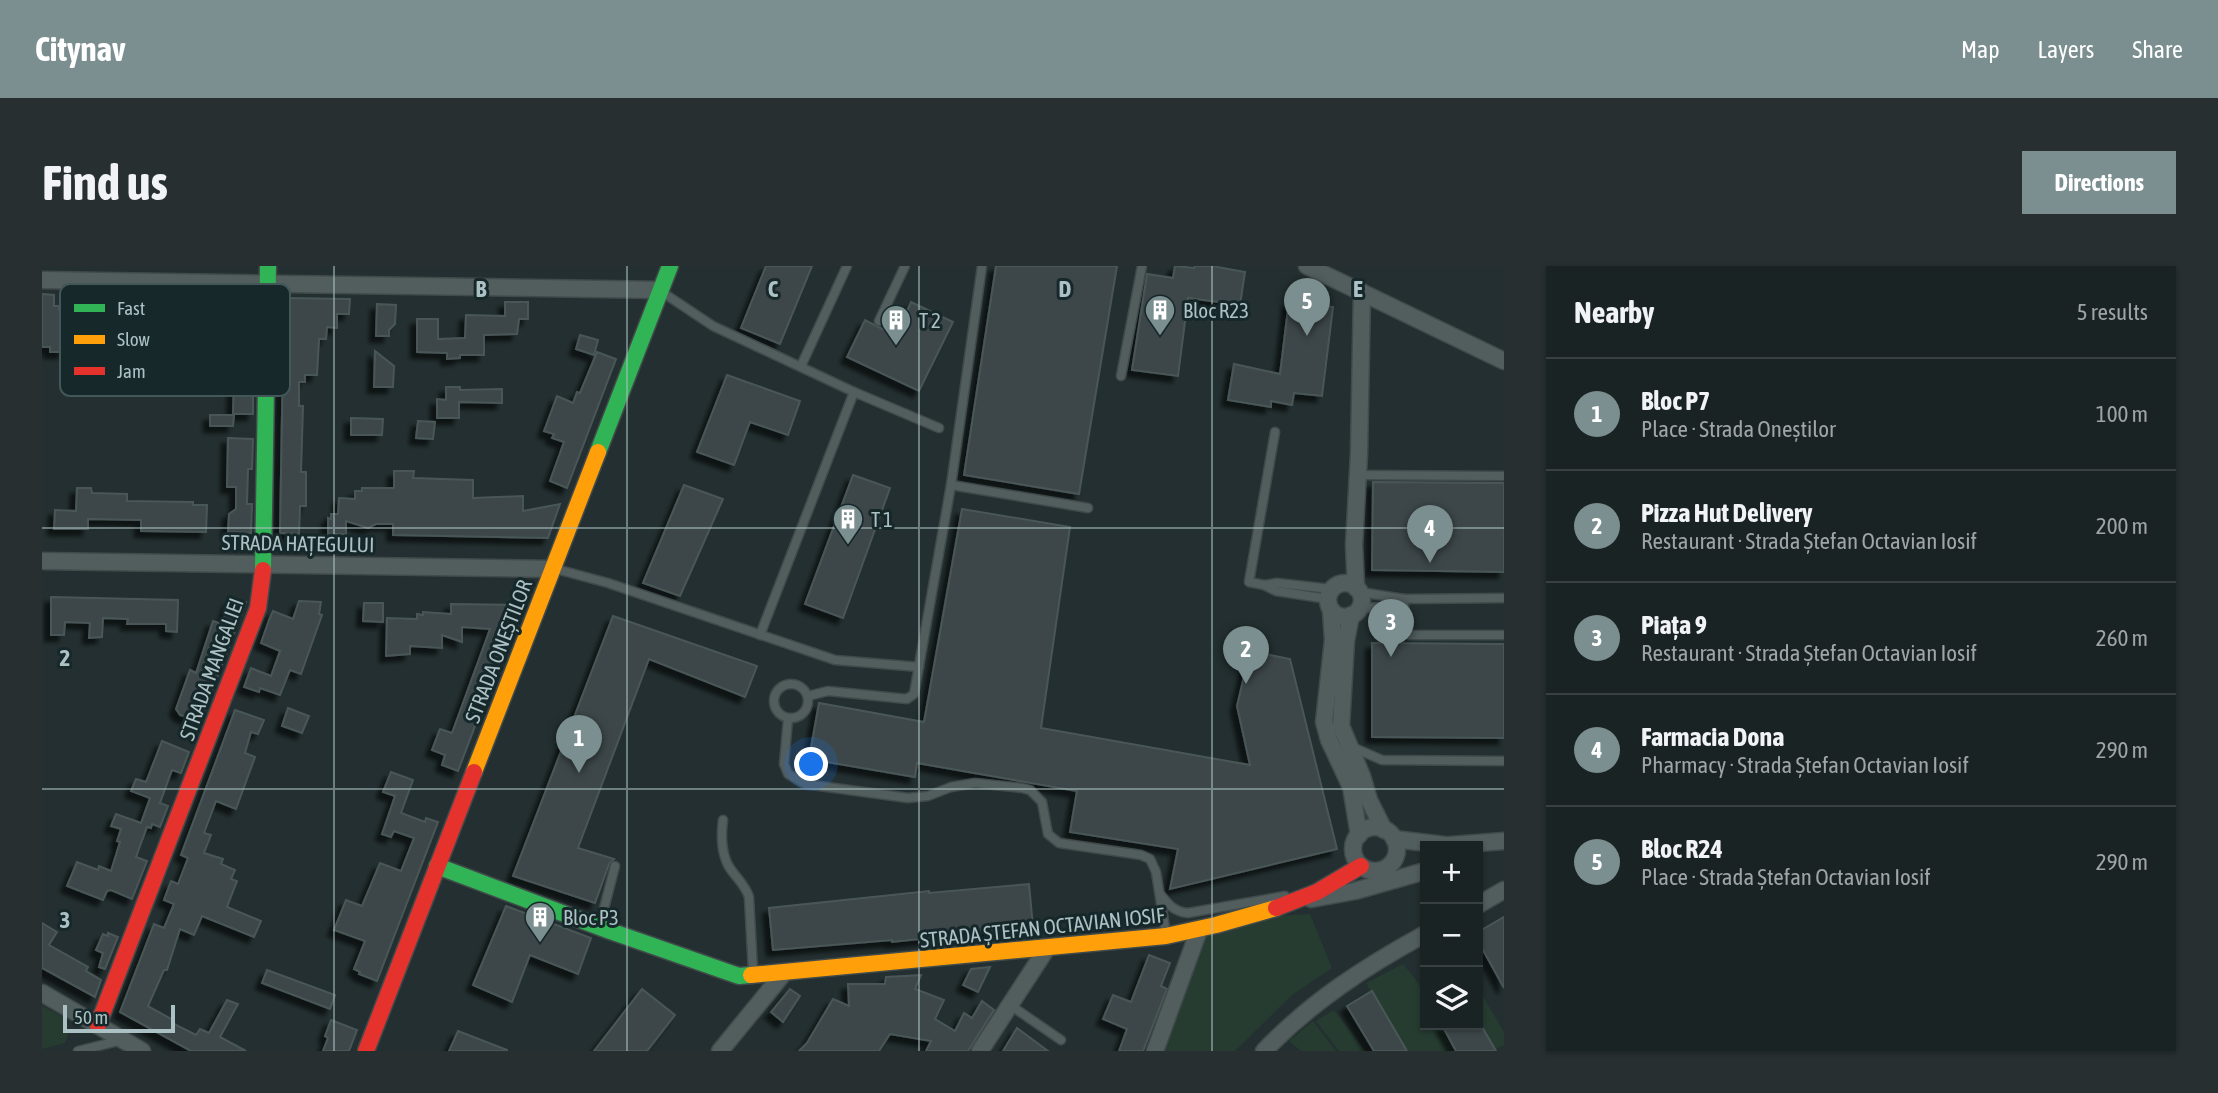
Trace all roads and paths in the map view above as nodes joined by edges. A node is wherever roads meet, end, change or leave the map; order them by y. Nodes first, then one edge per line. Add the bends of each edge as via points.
1 (268, 266) edge
2 (670, 266) edge
3 (847, 266) edge
4 (905, 266) edge
5 (982, 266) edge
6 (1142, 266) edge
7 (1307, 266) edge
8 (42, 280) edge
9 (268, 284) joint
10 (290, 284) edge
11 (660, 290) junction
12 (1362, 292) junction
13 (880, 321) dead end
14 (1504, 361) edge
15 (802, 366) junction
16 (1121, 376) dead end
17 (854, 392) junction
18 (266, 396) edge
19 (939, 428) dead end
20 (1275, 432) dead end
21 (1358, 475) junction
22 (1504, 476) edge
23 (951, 485) junction
24 (1088, 508) dead end
25 (1354, 545) junction
26 (42, 561) edge
27 (264, 564) junction
28 (553, 569) junction
29 (1331, 596) junction
30 (1504, 598) edge
31 (1404, 599) junction
32 (1357, 601) junction
33 (760, 635) junction
34 (1504, 635) edge
35 (919, 667) junction
36 (808, 696) junction
37 (789, 719) junction
38 (1347, 744) junction
39 (1504, 761) edge
40 (723, 820) dead end
41 (1359, 835) junction
42 (1392, 841) junction
43 (1504, 841) edge
44 (1483, 843) edge
45 (1420, 844) edge
46 (1420, 848) edge
47 (1483, 851) edge
48 (1357, 860) junction
49 (437, 866) junction
50 (615, 866) dead end
51 (1420, 872) edge
52 (1504, 890) edge
53 (1160, 894) junction
54 (1302, 899) junction
55 (1480, 904) edge
56 (599, 927) junction
57 (1199, 930) junction
58 (1166, 936) junction
59 (1420, 937) edge
60 (1047, 948) junction
61 (783, 974) junction
62 (754, 975) junction
63 (42, 993) edge
64 (1010, 1005) junction
65 (98, 1025) junction
66 (123, 1040) junction
67 (1061, 1040) dead end
68 (78, 1051) edge
69 (142, 1051) edge
70 (366, 1051) edge
71 (720, 1051) edge
72 (980, 1051) edge
73 (1155, 1051) edge
74 (1264, 1051) edge

1 - 9 street, STRADA MANGALIEI
2 - 11 street, STRADA ONEȘTILOR
3 - 15 lane
4 - 13 lane
5 - 23 lane
6 - 16 lane
7 - 12 street
8 - 9 street
10 - 11 street
11 - 15 lane via 713,326
11 - 28 street, STRADA ONEȘTILOR
12 - 14 street
12 - 21 street
15 - 17 lane
17 - 19 lane
17 - 33 lane
18 - 27 street, STRADA MANGALIEI
20 - 29 lane via 1249,582 1276,583
21 - 22 lane
21 - 25 street
23 - 24 lane
23 - 35 lane
25 - 29 street
25 - 32 street
26 - 27 street, STRADA HAȚEGULUI
27 - 28 street, STRADA HAȚEGULUI
27 - 65 street, STRADA MANGALIEI via 258,608
28 - 33 lane
28 - 49 street, STRADA ONEȘTILOR
29 - 32 street via 1346,583
29 - 32 street via 1340,616
29 - 41 street via 1333,640 1324,722 1351,786
30 - 31 lane
31 - 32 lane
31 - 32 lane via 1390,607
31 - 34 lane via 1403,626 1410,635
32 - 38 street via 1341,702
33 - 35 lane via 835,660
35 - 36 lane via 914,694 907,699 828,691
36 - 37 lane via 804,713
36 - 37 lane via 794,684 778,689 775,710
37 - 53 lane via 783,764 796,780 908,798 975,783 1030,790 1042,802 1052,839 1150,859
38 - 39 lane via 1382,760
38 - 42 street via 1369,800
40 - 62 lane via 720,838 728,864 749,897
41 - 42 street, STRADA ȘTEFAN OCTAVIAN IOSIF via 1371,828
41 - 48 street via 1355,840
42 - 45 street, STRADA ȘTEFAN OCTAVIAN IOSIF
42 - 46 street, STRADA ȘTEFAN OCTAVIAN IOSIF
42 - 48 street, STRADA ȘTEFAN OCTAVIAN IOSIF via 1394,860 1382,870 1367,870
43 - 44 street, STRADA ȘTEFAN OCTAVIAN IOSIF
43 - 47 street, STRADA ȘTEFAN OCTAVIAN IOSIF
48 - 54 street, STRADA ȘTEFAN OCTAVIAN IOSIF via 1335,883
49 - 56 street, STRADA ȘTEFAN OCTAVIAN IOSIF
49 - 70 street, STRADA ONEȘTILOR
50 - 56 lane
51 - 54 street, STRADA ȘTEFAN OCTAVIAN IOSIF via 1344,894
52 - 55 street
53 - 54 lane via 1172,908 1188,913 1281,896
53 - 58 lane
54 - 57 street, STRADA ȘTEFAN OCTAVIAN IOSIF
56 - 62 street, STRADA ȘTEFAN OCTAVIAN IOSIF via 739,976
57 - 58 street, STRADA ȘTEFAN OCTAVIAN IOSIF
57 - 73 street
58 - 60 street, STRADA ȘTEFAN OCTAVIAN IOSIF
59 - 74 street via 1307,1009
60 - 61 street, STRADA ȘTEFAN OCTAVIAN IOSIF
60 - 64 street
61 - 62 street, STRADA ȘTEFAN OCTAVIAN IOSIF
61 - 71 street
63 - 65 street
64 - 67 lane
64 - 72 street
65 - 66 street
66 - 68 lane
66 - 69 street

